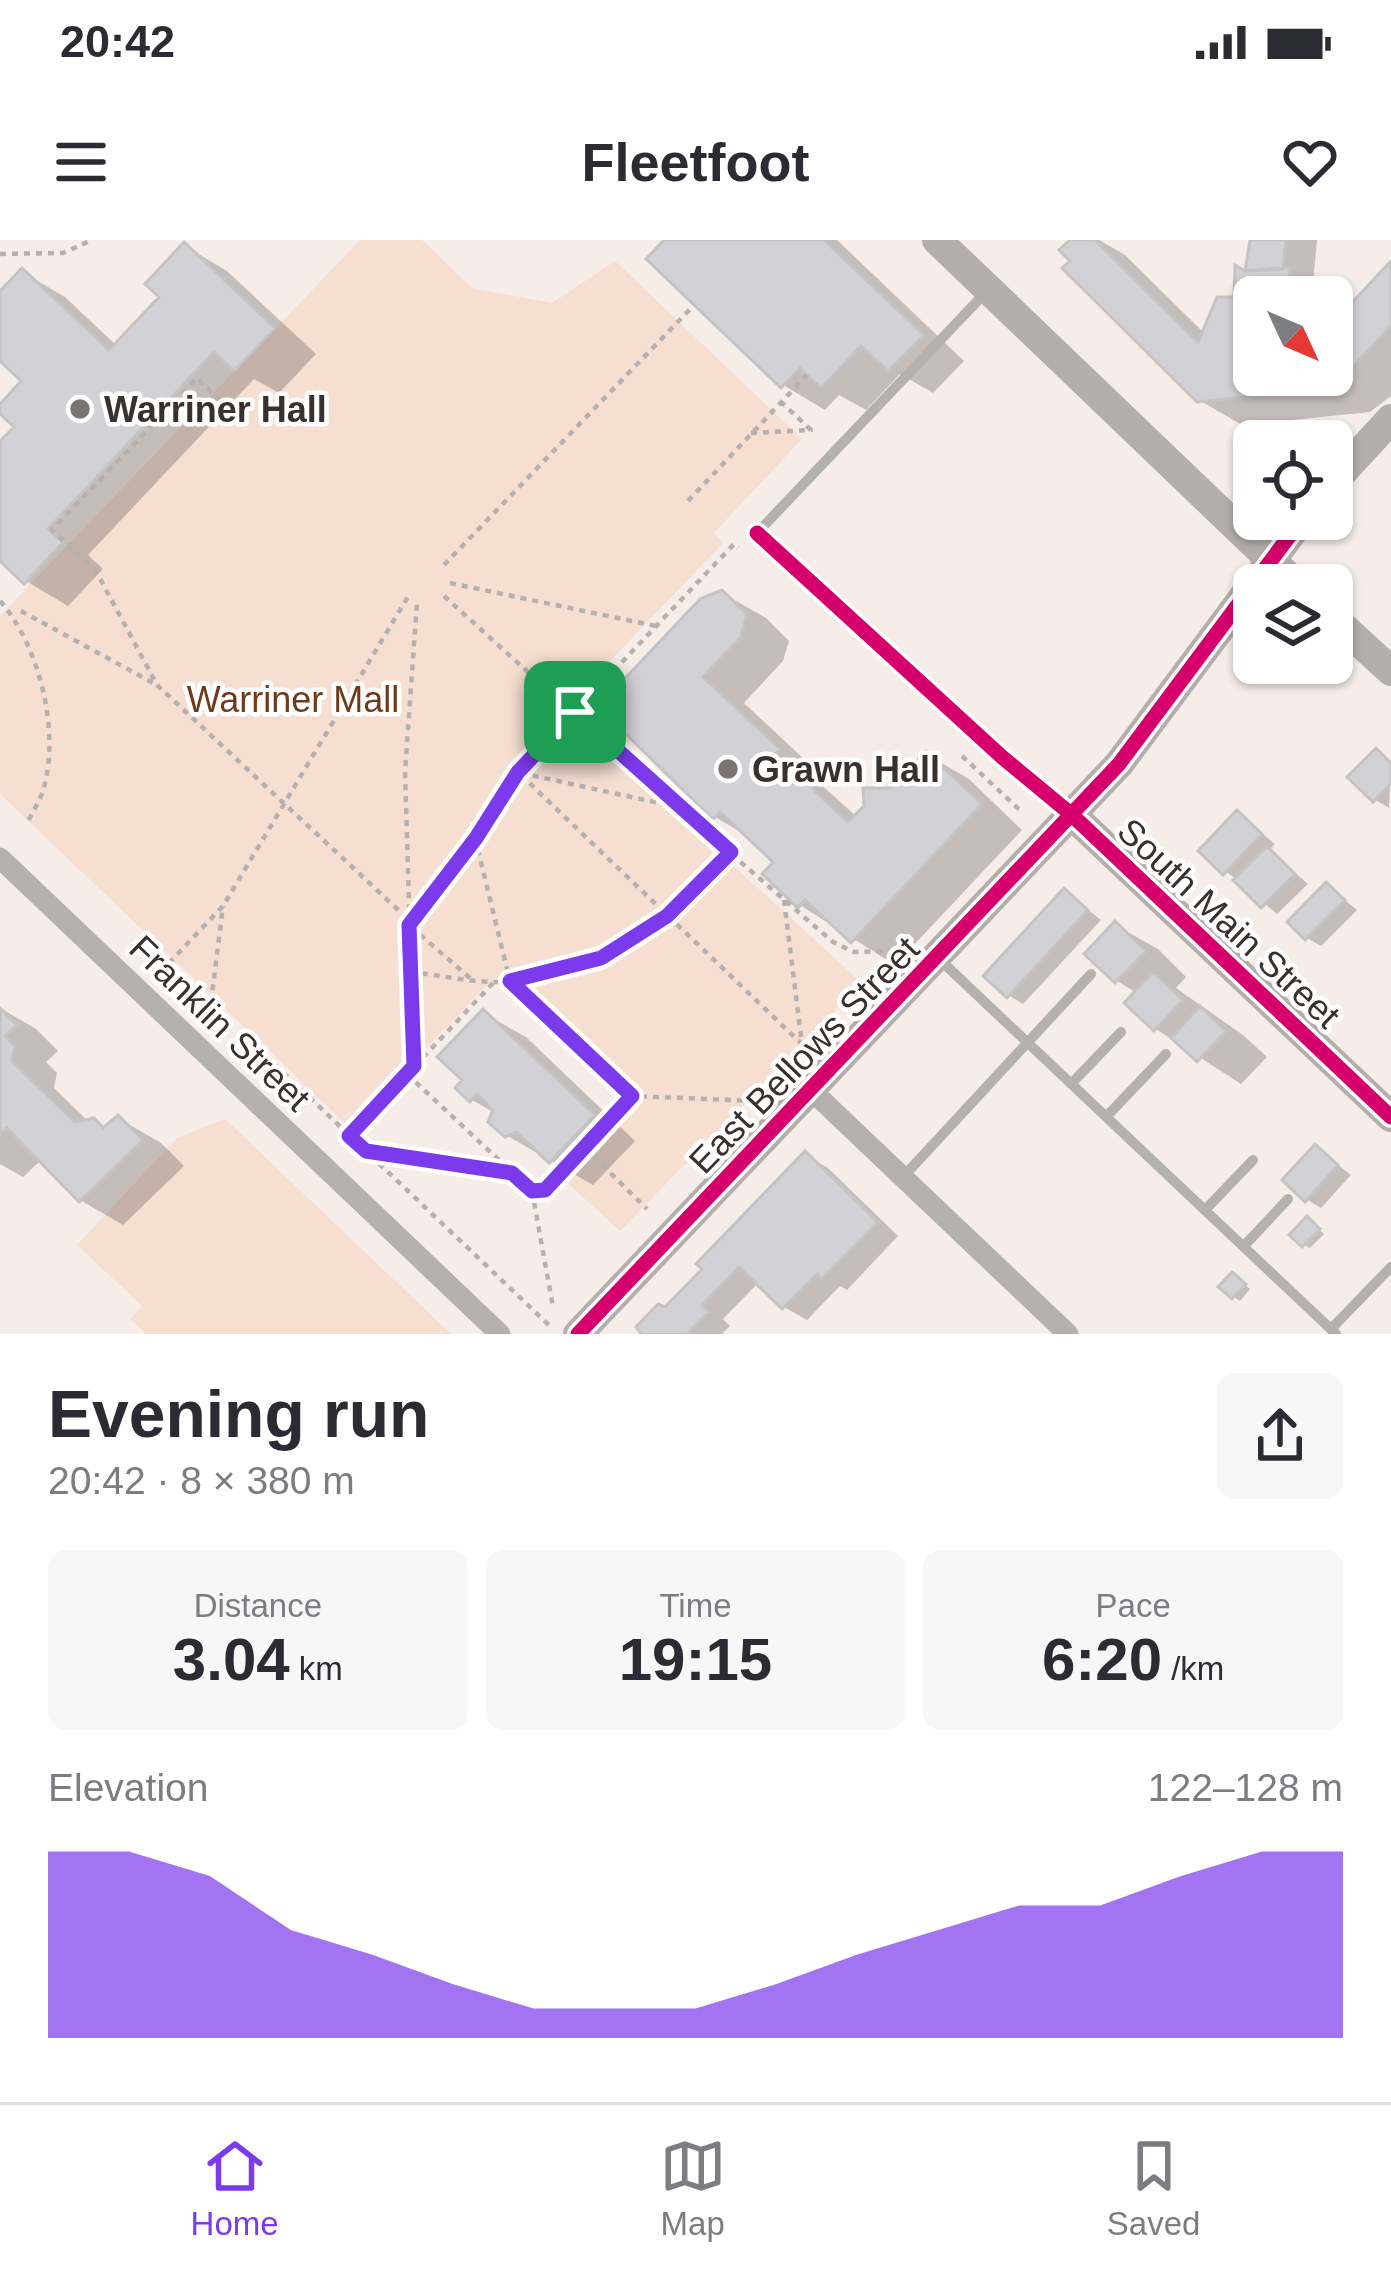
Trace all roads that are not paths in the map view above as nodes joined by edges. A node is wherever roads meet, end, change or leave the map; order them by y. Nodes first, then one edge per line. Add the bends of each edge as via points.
1 (938, 240) edge
2 (989, 289) junction
3 (1391, 419) edge
4 (1353, 460) edge
5 (757, 532) joint
6 (1286, 540) edge
7 (1270, 561) junction
8 (1273, 564) edge
9 (1353, 635) edge
10 (1391, 670) edge
11 (1072, 815) junction
12 (0, 858) edge
13 (938, 958) junction
14 (1091, 974) dead end
15 (1121, 1032) dead end
16 (1026, 1041) junction
17 (1166, 1054) dead end
18 (1071, 1084) junction
19 (812, 1090) junction
20 (1106, 1117) junction
21 (1391, 1117) edge
22 (1253, 1160) dead end
23 (903, 1177) junction
24 (1288, 1199) dead end
25 (1205, 1210) junction
26 (1244, 1246) junction
27 (1391, 1267) edge
28 (1334, 1332) edge
29 (567, 1333) edge
30 (500, 1334) edge
31 (1068, 1334) edge

1 - 2 street
2 - 5 lane
2 - 7 street
3 - 4 street
5 - 11 street, South Main Street
6 - 7 street, East Bellows Street
7 - 8 street
7 - 11 street, East Bellows Street
9 - 10 street
11 - 13 street, East Bellows Street
11 - 21 street, South Main Street
12 - 30 street, Franklin Street
13 - 16 lane
13 - 19 street, East Bellows Street
14 - 16 lane
15 - 18 lane
16 - 18 lane
16 - 23 lane
17 - 20 lane
18 - 20 lane
19 - 23 street
19 - 29 street, East Bellows Street
20 - 25 lane
22 - 25 lane
23 - 31 street
24 - 26 lane
25 - 26 lane
26 - 28 lane
27 - 28 lane

